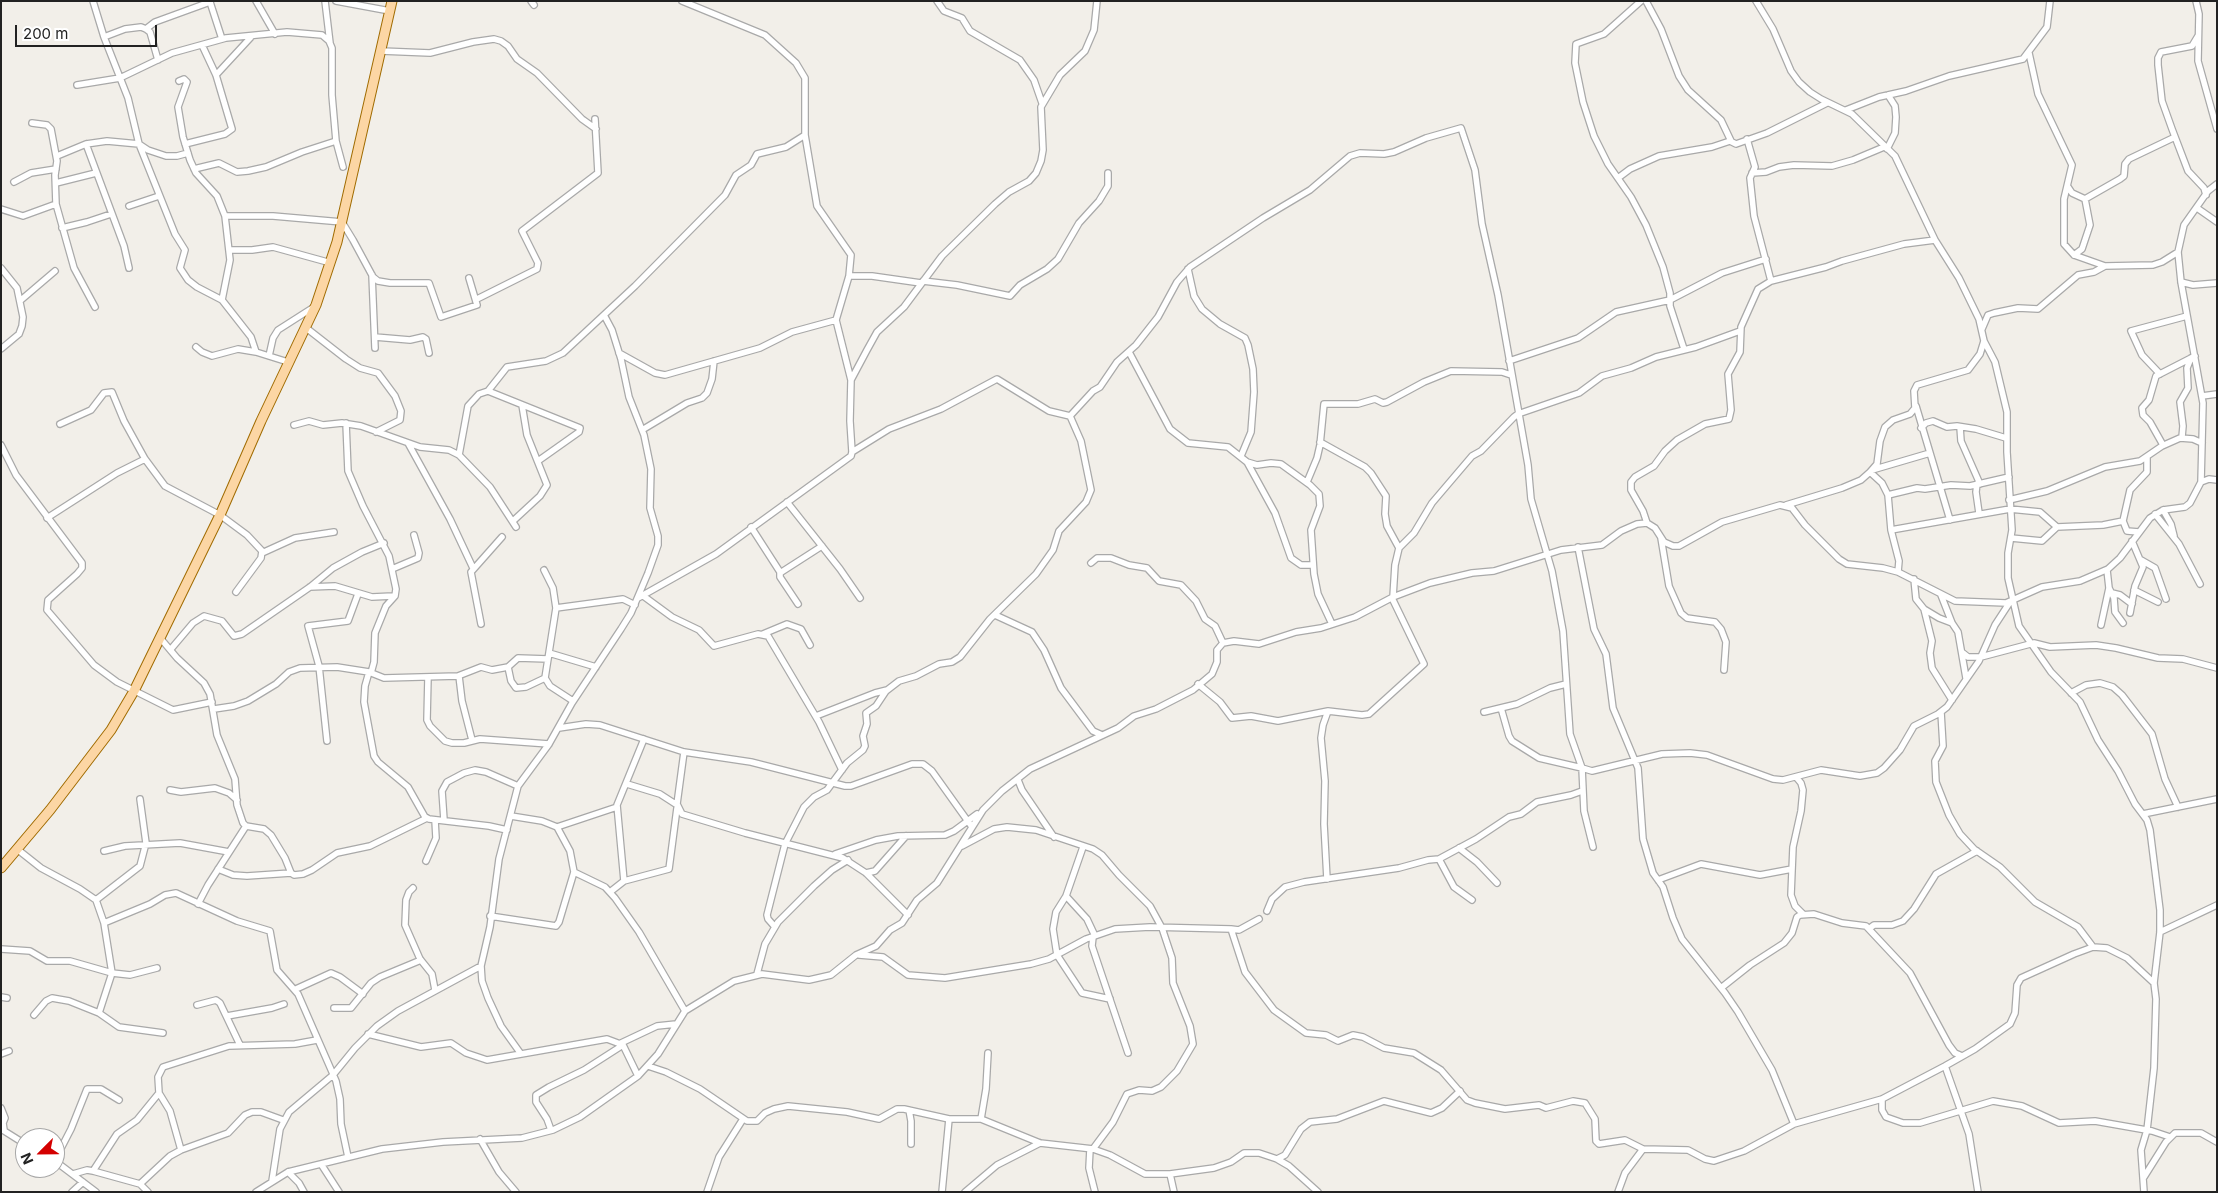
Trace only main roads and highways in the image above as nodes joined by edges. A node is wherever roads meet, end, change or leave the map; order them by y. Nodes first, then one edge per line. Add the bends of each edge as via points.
1 (392, 1) edge
2 (3, 862) edge

1 - 2 main road via 342,222 316,305 220,516 134,691 111,730 50,810

